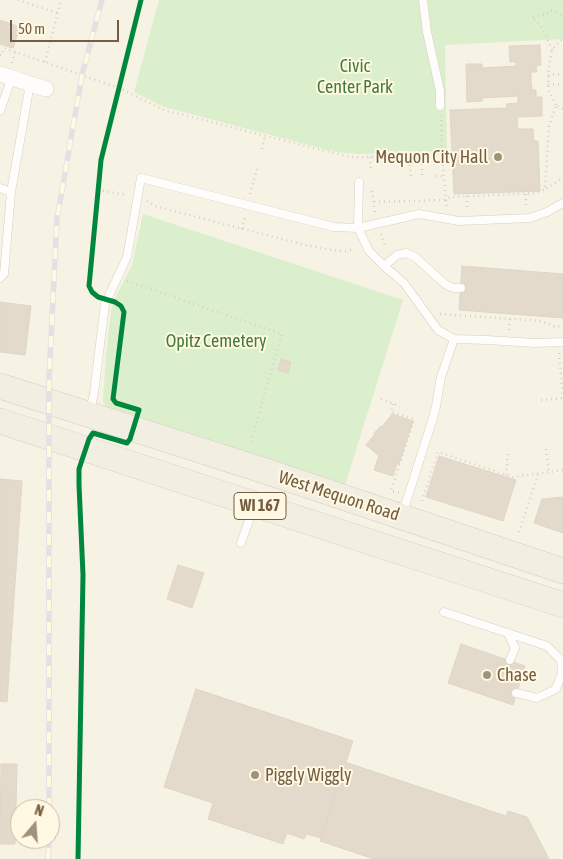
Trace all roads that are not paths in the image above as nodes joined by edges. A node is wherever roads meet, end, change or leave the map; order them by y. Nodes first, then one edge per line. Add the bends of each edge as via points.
1 (423, 0) edge
2 (6, 76) edge
3 (30, 84) junction
4 (46, 89) dead end
5 (440, 106) road end
6 (0, 111) edge
7 (359, 182) dead end
8 (0, 188) edge
9 (11, 192) junction
10 (563, 203) edge
11 (358, 228) junction
12 (384, 266) junction
13 (0, 278) edge
14 (460, 288) dead end
15 (454, 339) junction
16 (563, 342) edge
17 (0, 386) edge
18 (89, 415) junction
19 (0, 421) edge
20 (265, 471) junction
21 (254, 505) junction
22 (401, 505) junction
23 (241, 543) dead end
24 (563, 571) edge
25 (563, 588) edge
26 (513, 589) junction
27 (563, 606) edge
28 (444, 612) dead end
29 (563, 621) edge
30 (508, 633) junction
31 (510, 660) dead end
32 (516, 693) dead end

1 - 5 lane
2 - 3 street
2 - 6 lane
3 - 4 street
3 - 9 lane
7 - 11 lane
8 - 9 lane
9 - 13 lane via 4,274
10 - 11 lane via 530,218 460,221 419,214
11 - 12 lane via 369,250
11 - 18 lane via 334,227 141,178 128,257 105,304
12 - 14 lane via 397,255 406,253 445,284
12 - 15 lane via 404,283 438,330
15 - 16 lane
15 - 22 lane via 441,377 433,418
17 - 18 main road, West Mequon Road / WI 167
18 - 20 main road, West Mequon Road / WI 167
19 - 21 main road, West Mequon Road / WI 167
20 - 21 main road
20 - 22 main road, West Mequon Road / WI 167
21 - 23 lane
21 - 26 main road, West Mequon Road / WI 167
22 - 24 main road, West Mequon Road / WI 167
25 - 26 main road via 543,582 523,583
26 - 27 main road, West Mequon Road / WI 167
26 - 29 main road
28 - 30 lane
30 - 31 lane via 515,648
30 - 32 lane via 547,646 562,660 562,673 556,689 537,698

